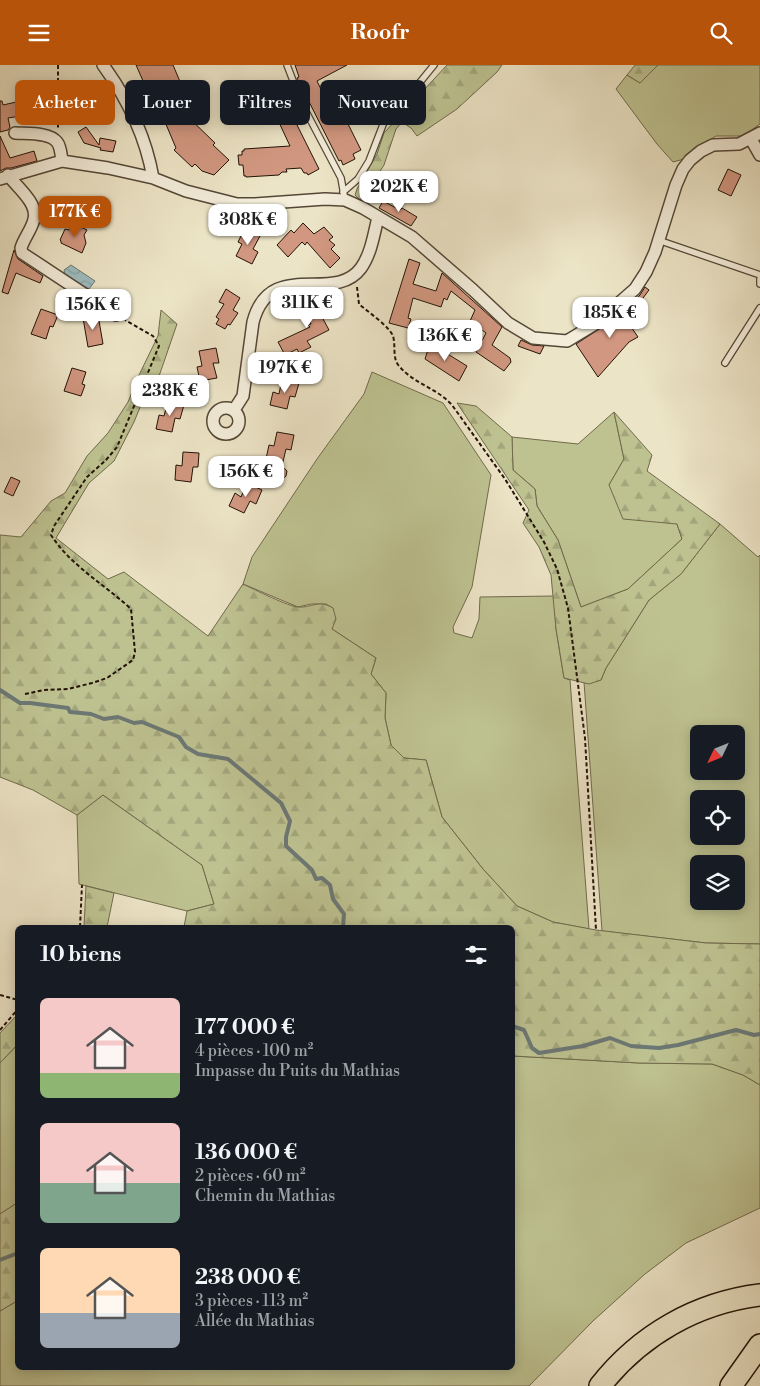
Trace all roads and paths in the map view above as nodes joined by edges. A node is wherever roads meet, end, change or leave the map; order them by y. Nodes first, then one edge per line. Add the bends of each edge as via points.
1 (58, 65) edge
2 (103, 65) edge
3 (287, 65) edge
4 (434, 65) edge
5 (15, 133) dead end
6 (756, 136) edge
7 (57, 141) junction
8 (760, 155) edge
9 (62, 161) junction
10 (4, 177) edge
11 (153, 178) junction
12 (344, 196) junction
13 (378, 217) junction
14 (658, 240) junction
15 (354, 275) junction
16 (760, 275) edge
17 (760, 279) edge
18 (760, 284) edge
19 (760, 308) edge
20 (116, 315) joint
21 (725, 363) dead end
22 (234, 410) dead end
23 (25, 694) dead end
24 (82, 885) dead end
25 (80, 925) edge
26 (596, 930) dead end
27 (0, 995) edge
28 (15, 999) edge
29 (15, 1012) edge
30 (0, 1030) edge
31 (760, 1295) edge
32 (760, 1345) edge
33 (600, 1386) edge
34 (731, 1386) edge

1 - 7 path
2 - 11 street via 133,116 149,157
3 - 12 lane via 302,104 341,177
4 - 12 lane via 384,122 370,161
5 - 7 street via 49,136
6 - 8 street
6 - 14 street via 739,144 713,145 690,160 676,185
7 - 9 street
9 - 10 street
9 - 11 street
10 - 20 street via 35,210 22,253
11 - 12 street via 186,191 237,204
12 - 13 street
13 - 14 street via 412,237 508,323 533,338 567,341 596,324 635,289 646,272
13 - 15 street via 369,253
14 - 16 lane
15 - 22 street via 328,283 276,289 261,303 253,322 244,396
15 - 26 path via 359,304 392,336 398,364 410,377 444,396 452,405 505,479 544,541 557,569 568,608 585,738
17 - 18 lane
19 - 21 lane
20 - 23 path via 153,336 159,346 117,447 87,477 50,535 78,565 130,609 135,652 133,660 107,678 68,689
24 - 25 path
27 - 28 path
29 - 30 path
31 - 33 highway via 721,1302 678,1320 642,1343
32 - 34 highway

